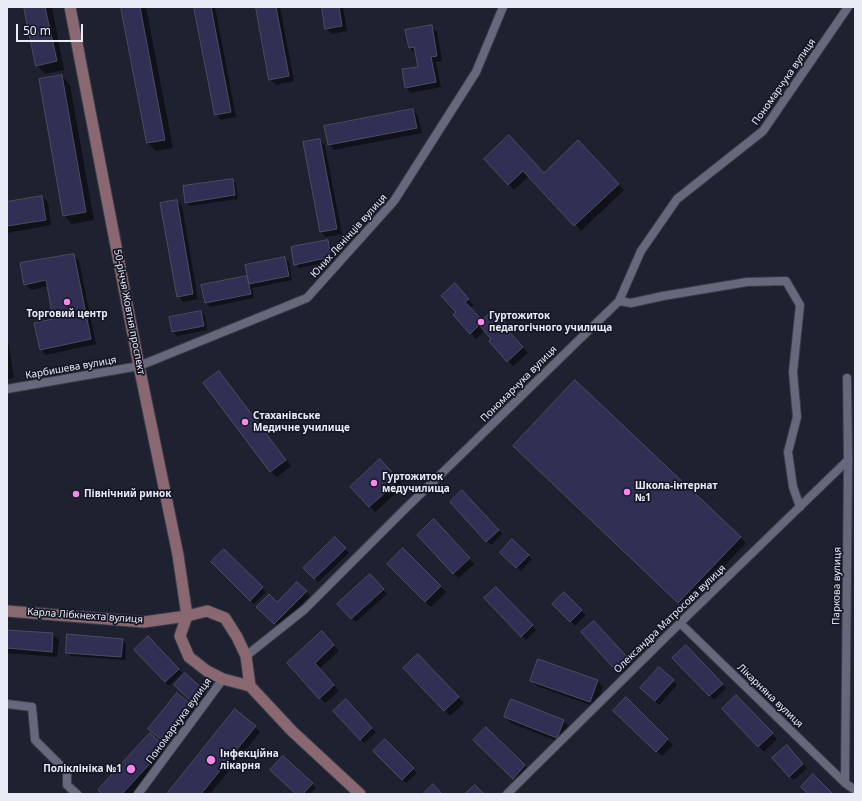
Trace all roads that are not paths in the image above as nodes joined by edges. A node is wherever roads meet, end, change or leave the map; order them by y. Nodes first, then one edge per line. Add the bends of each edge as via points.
1 (70, 7) edge
2 (503, 7) edge
3 (848, 7) edge
4 (619, 301) junction
5 (139, 366) junction
6 (847, 378) dead end
7 (7, 389) edge
8 (848, 460) junction
9 (800, 507) junction
10 (7, 610) edge
11 (187, 616) junction
12 (680, 623) junction
13 (246, 656) junction
14 (223, 679) junction
15 (250, 686) junction
16 (7, 704) edge
17 (845, 783) junction
18 (855, 790) edge
19 (77, 794) edge
20 (138, 794) edge
21 (360, 794) edge
22 (507, 794) edge

1 - 5 street, 50-річчя Жовтня проспект
2 - 5 street, Юних Ленінців вулиця via 476,72 394,201 308,298
3 - 4 street, Пономарчука вулиця via 763,131 678,199 641,251
4 - 9 street via 631,303 747,282 786,281 800,305 793,372 797,417 788,452 793,487
4 - 13 street, Пономарчука вулиця via 305,609
5 - 7 street, Карбишева вулиця
5 - 11 street, 50-річчя Жовтня проспект via 178,555
6 - 8 street, Паркова вулиця
8 - 9 street, Олександра Матросова вулиця
8 - 17 street, Паркова вулиця
9 - 12 street, Олександра Матросова вулиця
10 - 11 street, Карла Лібкнехта вулиця via 144,622
11 - 13 street, Карла Лібкнехта вулиця via 207,611 225,618 238,637
11 - 14 street via 180,636 189,657
12 - 17 street, Лікарняна вулиця
12 - 22 street, Олександра Матросова вулиця
13 - 15 street, Карла Лібкнехта вулиця
14 - 15 street
14 - 20 street, Пономарчука вулиця
15 - 21 street via 292,731
16 - 19 street via 32,707 36,740 67,772 67,785
17 - 18 street

